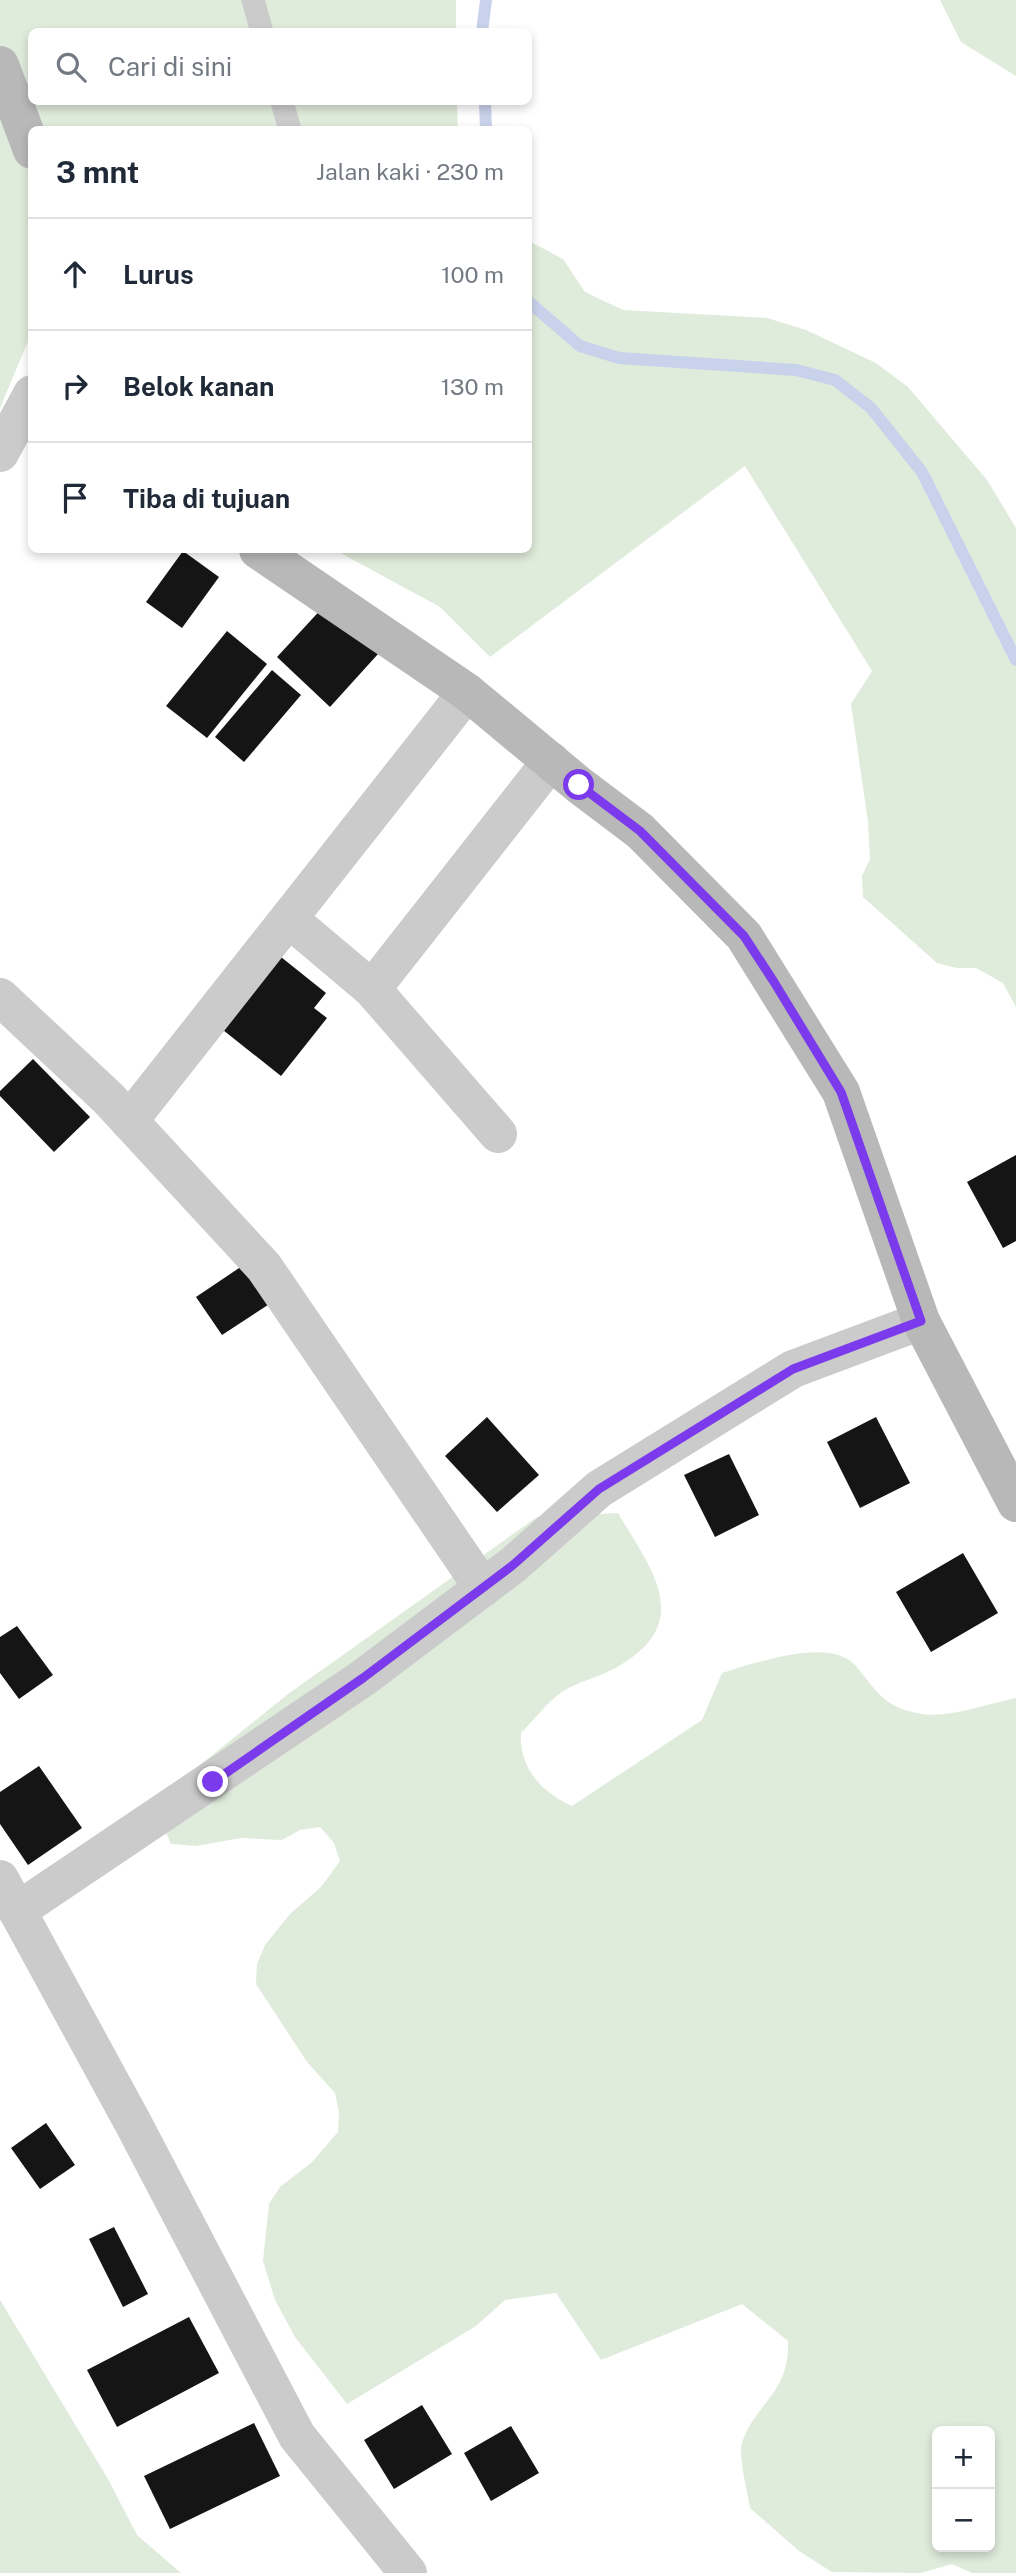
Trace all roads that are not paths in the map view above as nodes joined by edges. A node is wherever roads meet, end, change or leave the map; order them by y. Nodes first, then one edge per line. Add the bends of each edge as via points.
1 (253, 0) edge
2 (261, 28) edge
3 (0, 65) edge
4 (283, 105) edge
5 (289, 126) edge
6 (28, 139) edge
7 (28, 401) edge
8 (0, 453) edge
9 (262, 553) edge
10 (467, 692) junction
11 (551, 761) junction
12 (289, 919) junction
13 (372, 989) junction
14 (0, 997) edge
15 (129, 1121) junction
16 (498, 1134) dead end
17 (921, 1321) junction
18 (1016, 1503) edge
19 (483, 1588) junction
20 (9, 1895) edge
21 (408, 2573) edge

1 - 2 lane
3 - 6 street
4 - 5 lane
7 - 8 street
9 - 10 street
10 - 11 street
10 - 12 street
11 - 13 street
11 - 17 street via 640,831 751,947 841,1092
12 - 13 street
12 - 15 street
13 - 16 street
14 - 15 street
15 - 19 street via 264,1267
17 - 18 street
17 - 19 street via 793,1369 700,1425 599,1489
19 - 20 street via 353,1686
20 - 21 street via 297,2436

